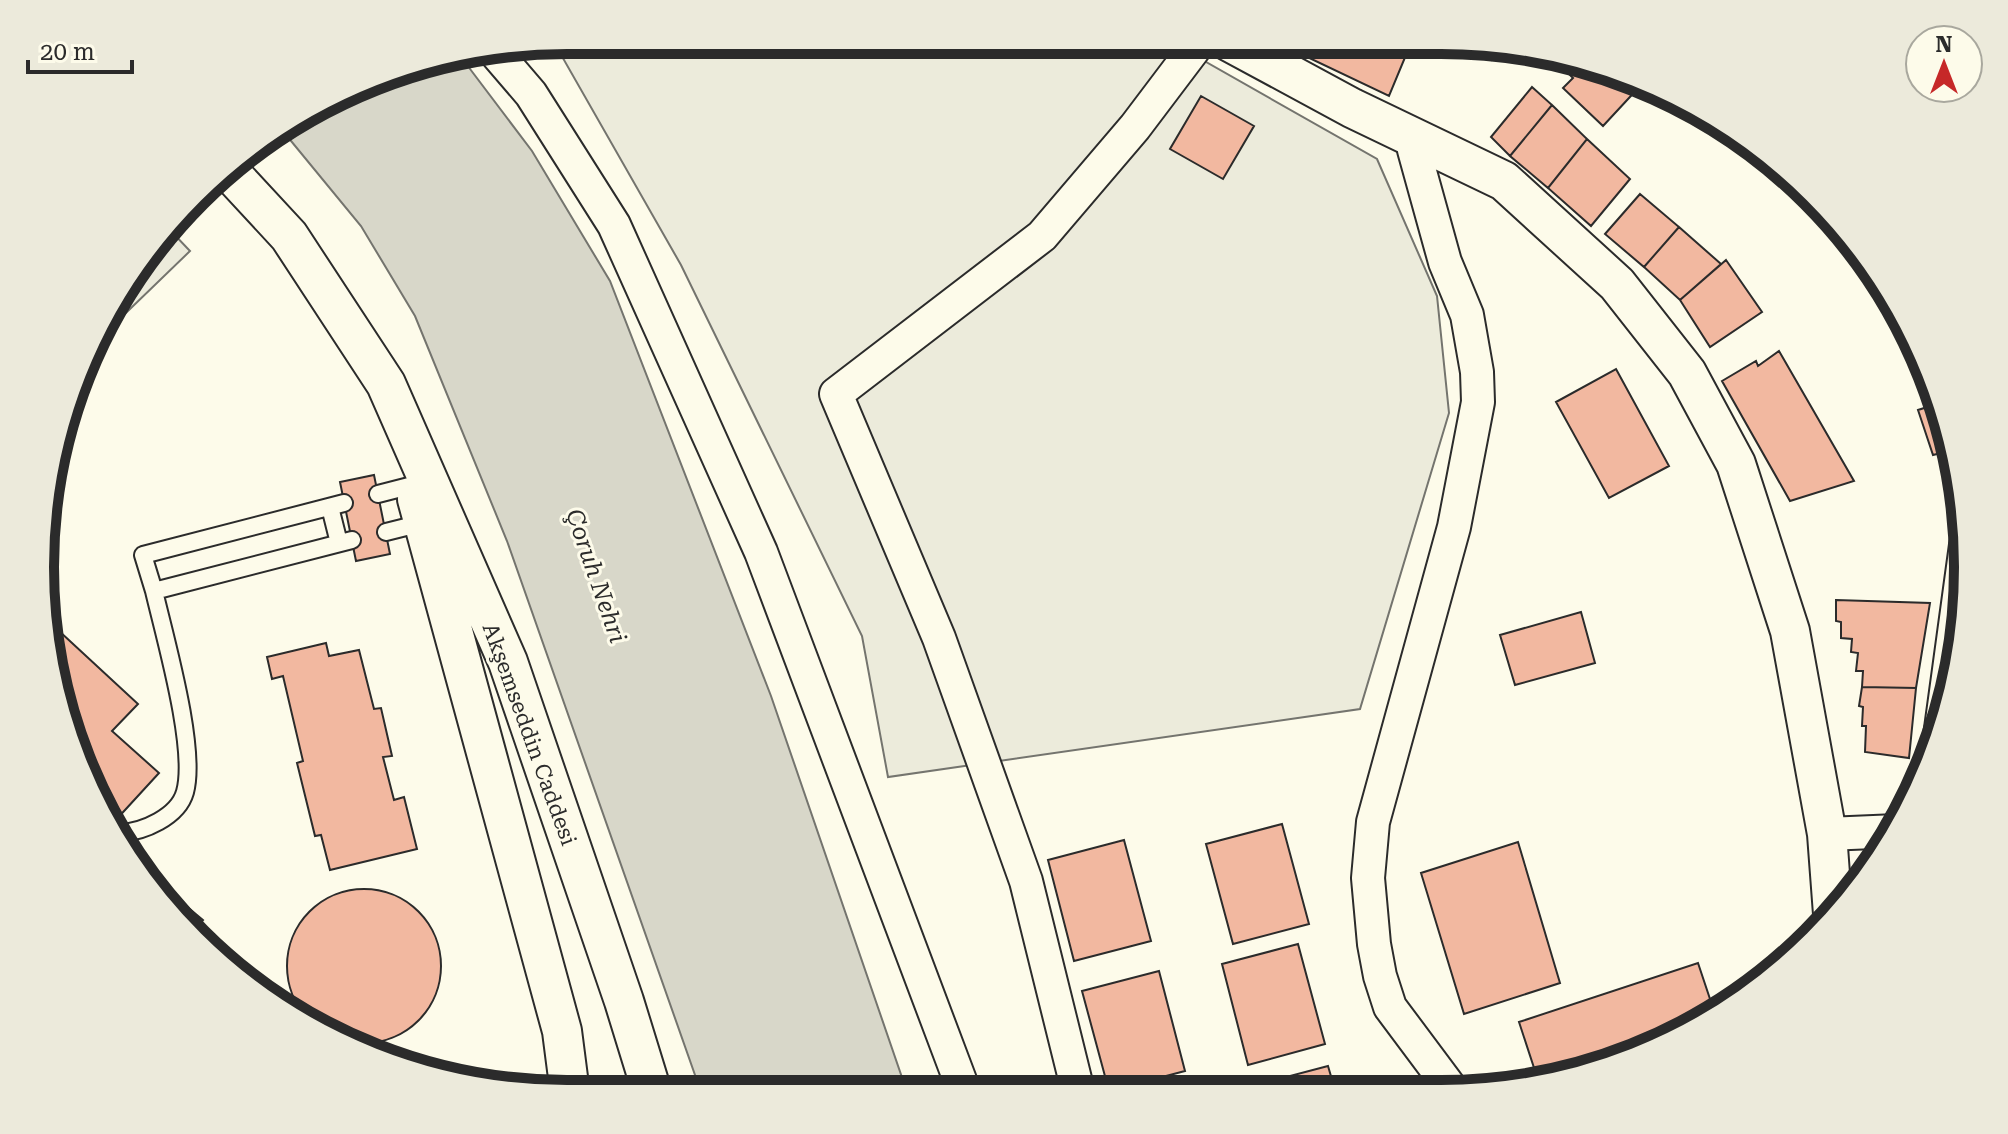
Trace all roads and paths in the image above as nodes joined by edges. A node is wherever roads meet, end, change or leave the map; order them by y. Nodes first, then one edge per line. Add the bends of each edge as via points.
1 (1190, 54) edge
2 (1252, 54) edge
3 (500, 58) edge
4 (1423, 142) junction
5 (234, 177) edge
6 (386, 384) junction
7 (422, 523) junction
8 (386, 532) dead end
9 (154, 591) junction
10 (1880, 832) edge
11 (128, 833) edge
12 (1827, 834) junction
13 (1832, 899) edge
14 (568, 1080) edge
15 (648, 1080) edge
16 (960, 1080) edge
17 (1075, 1080) edge
18 (1444, 1080) edge

1 - 17 street via 1042,236 836,394 939,638 1026,881
2 - 4 street
3 - 16 street via 531,94 614,225 672,353 761,552
4 - 12 street via 1504,181 1617,284 1687,373 1736,464 1790,631
4 - 18 street via 1414,150 1445,262 1467,315 1478,402 1454,527 1373,822 1368,878 1376,955 1390,1007
5 - 6 street, Akşemseddin Caddesi via 289,236
6 - 7 street, Akşemseddin Caddesi via 396,489
6 - 15 street, Akşemseddin Caddesi via 508,662
7 - 8 lane
7 - 14 street, Akşemseddin Caddesi via 562,1031
9 - 9 lane via 143,555 337,505 346,542
9 - 11 lane via 184,728 188,775 184,795 172,811
10 - 12 street
12 - 13 street

